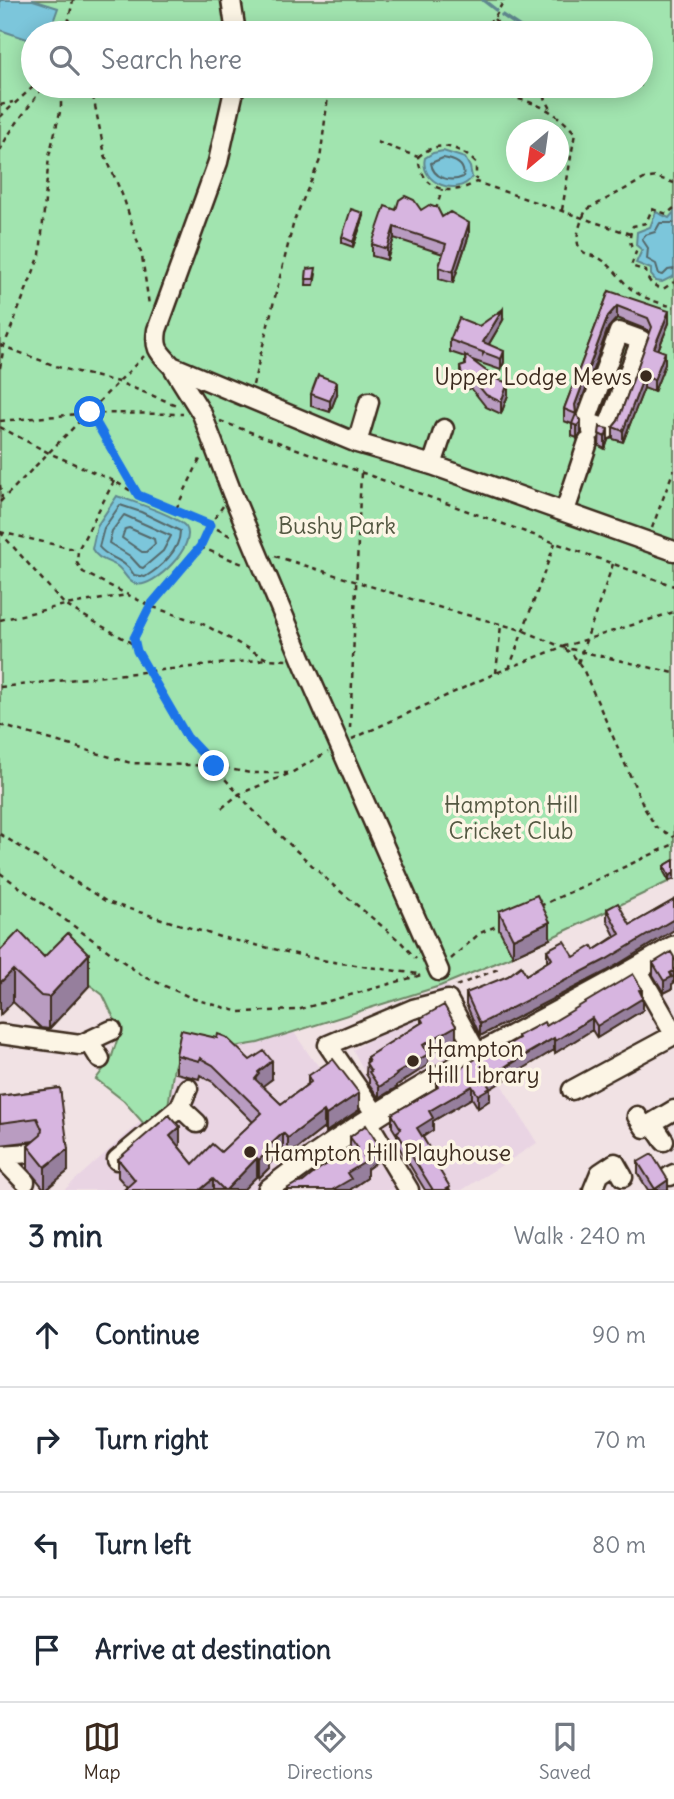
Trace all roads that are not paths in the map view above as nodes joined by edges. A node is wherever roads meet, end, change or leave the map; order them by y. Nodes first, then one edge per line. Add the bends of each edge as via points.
1 (231, 0) edge
2 (234, 21) edge
3 (232, 98) edge
4 (172, 366) junction
5 (369, 402) dead end
6 (444, 429) dead end
7 (592, 432) junction
8 (357, 443) junction
9 (432, 465) junction
10 (565, 511) junction
11 (674, 551) edge
12 (674, 947) edge
13 (637, 970) junction
14 (430, 973) road end
15 (112, 1030) dead end
16 (0, 1034) edge
17 (674, 1035) edge
18 (89, 1041) junction
19 (478, 1055) junction
20 (100, 1059) dead end
21 (188, 1087) dead end
22 (572, 1090) dead end
23 (180, 1107) junction
24 (674, 1110) edge
25 (372, 1119) junction
26 (197, 1124) dead end
27 (664, 1142) dead end
28 (31, 1153) edge
29 (0, 1155) edge
30 (117, 1160) edge
31 (623, 1177) dead end
32 (25, 1182) dead end
33 (293, 1182) edge
34 (269, 1190) edge
35 (408, 1190) edge
36 (593, 1190) edge

1 - 2 street
3 - 4 street via 218,162 157,330 158,351
4 - 8 street
4 - 14 street via 202,414
5 - 8 street
6 - 9 street
7 - 7 street via 586,421 619,332 641,340 607,429
7 - 10 street
8 - 9 street
9 - 10 street
10 - 11 street
12 - 13 main road
13 - 17 street
13 - 19 main road
15 - 18 street
16 - 18 street via 80,1045
17 - 22 street
18 - 20 street
19 - 25 main road
19 - 25 street via 449,1000 413,1009 328,1045
21 - 23 street
23 - 26 street
23 - 30 street
24 - 27 street via 645,1120
25 - 33 main road
25 - 35 street
28 - 29 street
29 - 32 street
31 - 36 street via 615,1163 600,1173
33 - 34 main road

